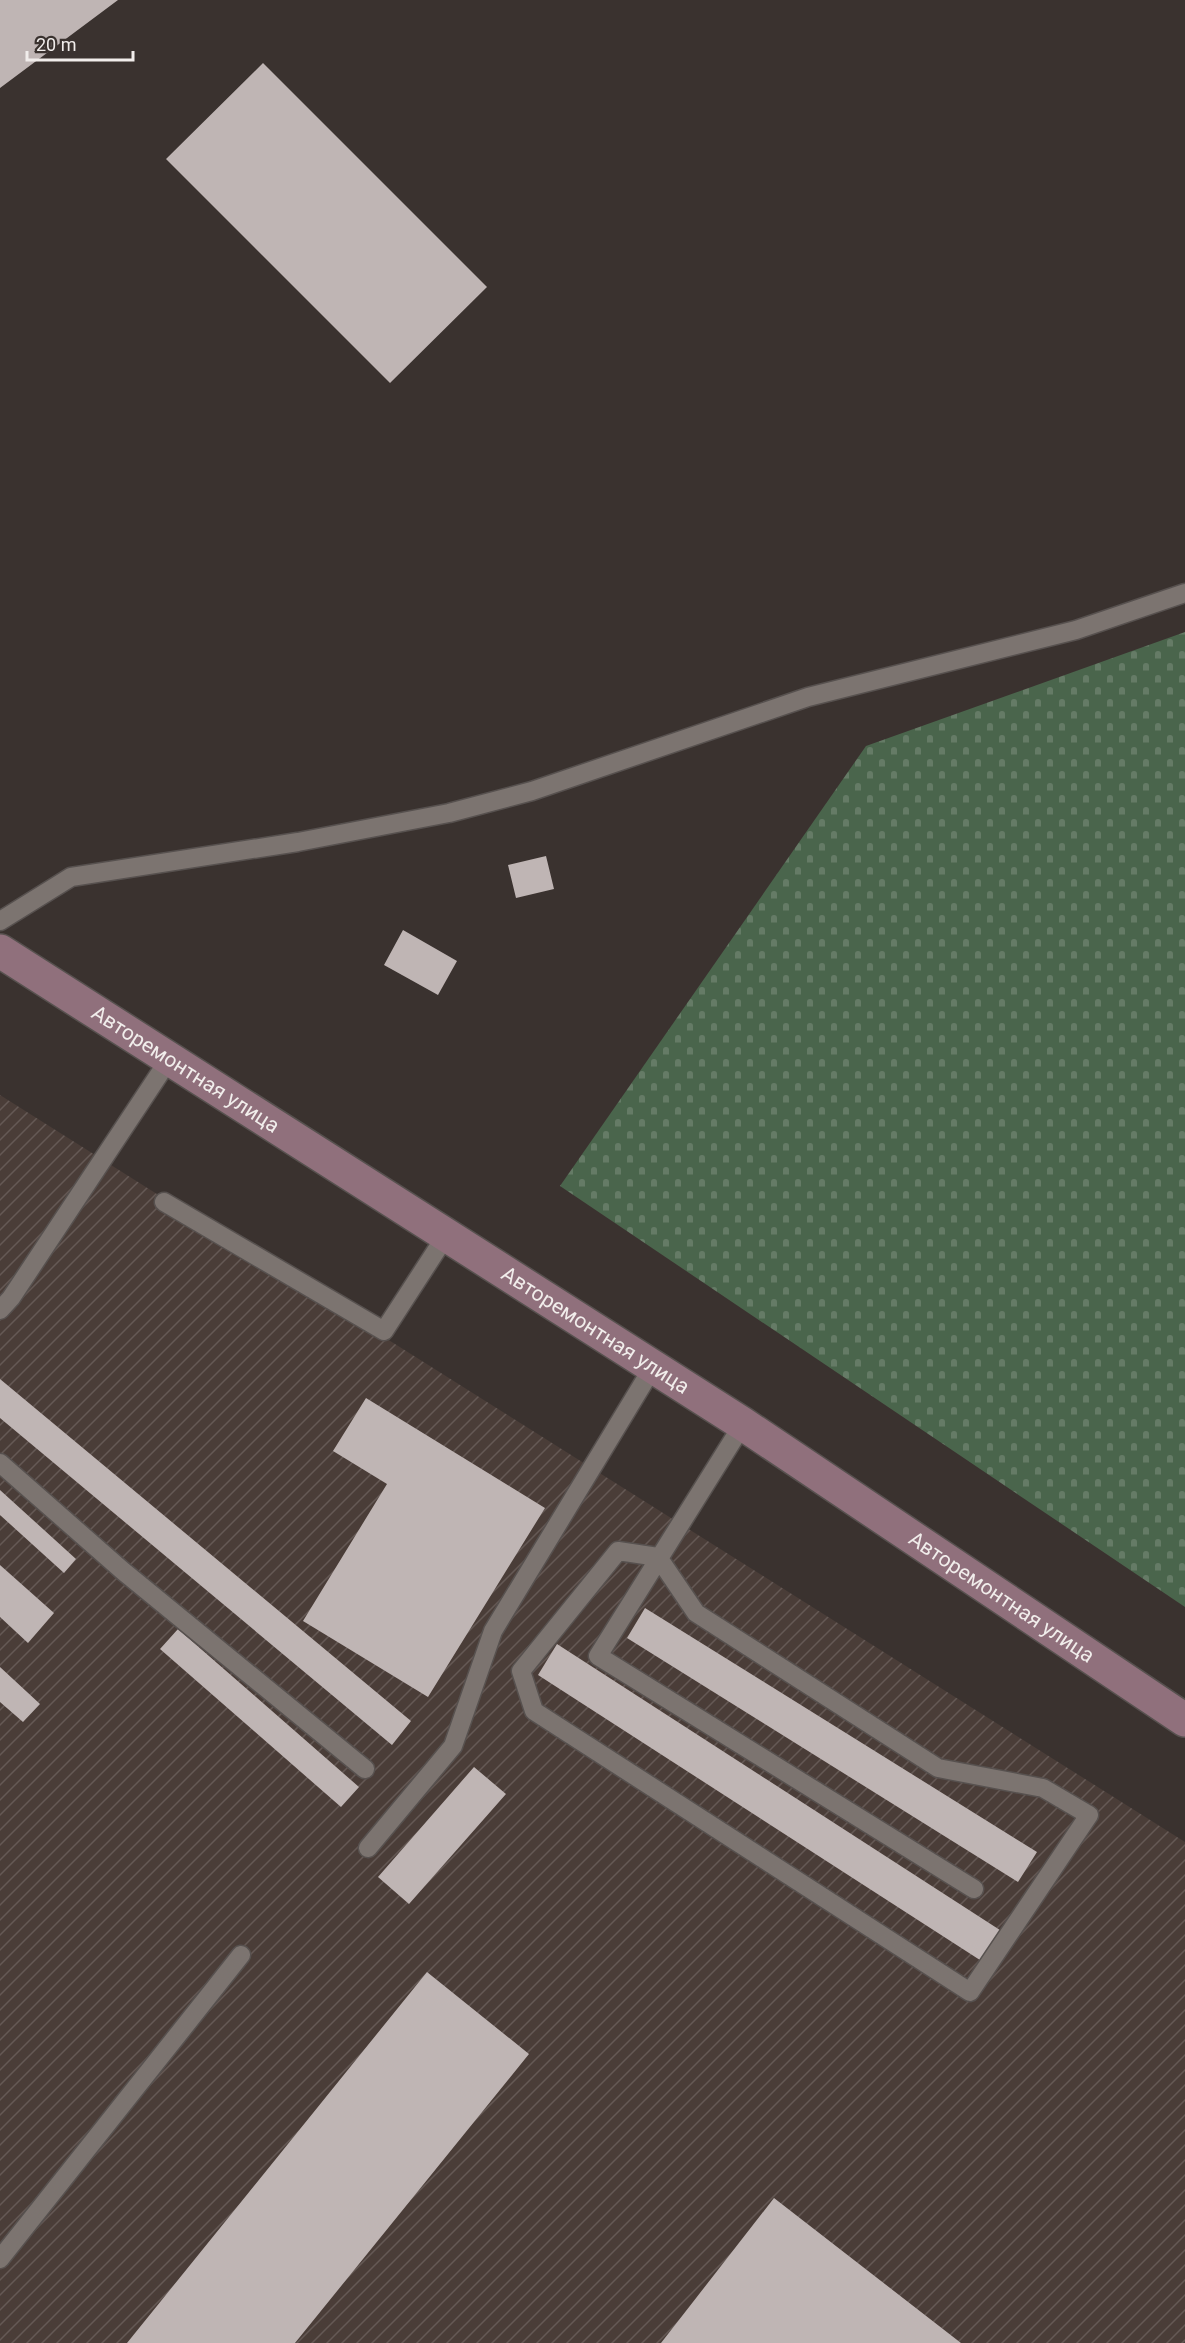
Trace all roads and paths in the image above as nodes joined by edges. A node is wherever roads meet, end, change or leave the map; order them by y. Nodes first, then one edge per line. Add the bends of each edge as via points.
1 (1185, 593) edge
2 (0, 921) edge
3 (0, 951) edge
4 (170, 1058) junction
5 (164, 1202) dead end
6 (447, 1234) junction
7 (0, 1310) edge
8 (653, 1367) junction
9 (743, 1424) junction
10 (0, 1463) edge
11 (658, 1557) junction
12 (1185, 1720) edge
13 (365, 1769) dead end
14 (368, 1848) dead end
15 (974, 1889) dead end
16 (241, 1955) dead end
17 (0, 2259) edge

1 - 2 lane via 1076,630 808,697 532,791 449,813 298,842 71,877
3 - 4 main road, Авторемонтная улица
4 - 6 main road, Авторемонтная улица
4 - 7 lane
5 - 6 lane via 384,1331
6 - 8 main road, Авторемонтная улица
8 - 9 main road, Авторемонтная улица
8 - 14 lane via 493,1631 453,1746
9 - 11 lane
9 - 12 main road, Авторемонтная улица
10 - 13 lane via 123,1571
11 - 11 lane via 696,1613 938,1768 1043,1788 1089,1815 970,1992 534,1711 521,1671 618,1551
11 - 15 lane via 598,1656
16 - 17 lane

